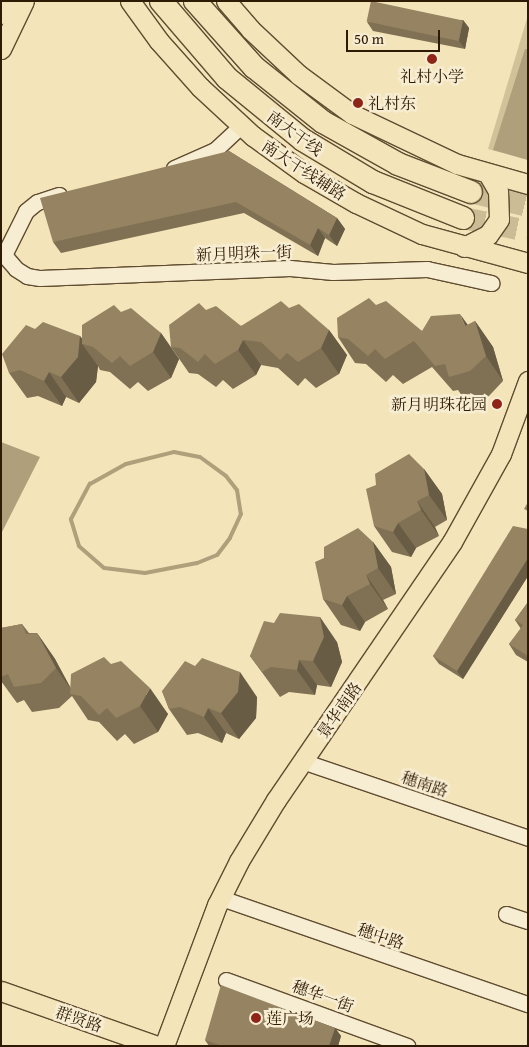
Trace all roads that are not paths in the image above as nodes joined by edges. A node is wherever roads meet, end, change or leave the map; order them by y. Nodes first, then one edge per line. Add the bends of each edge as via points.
1 (8, 1) edge
2 (24, 1) edge
3 (130, 1) edge
4 (161, 1) edge
5 (195, 1) edge
6 (226, 1) edge
7 (1, 13) edge
8 (1, 49) edge
9 (241, 126) junction
10 (158, 171) edge
11 (488, 174) junction
12 (528, 184) edge
13 (74, 192) edge
14 (471, 192) tunnel mouth
15 (463, 218) tunnel mouth
16 (464, 247) junction
17 (528, 263) edge
18 (491, 283) dead end
19 (528, 381) edge
20 (312, 764) dead end
21 (528, 838) edge
22 (224, 899) dead end
23 (506, 914) dead end
24 (528, 922) edge
25 (226, 980) dead end
26 (1, 992) edge
27 (1, 1004) edge
28 (528, 1004) edge
29 (119, 1046) edge
30 (156, 1046) edge
31 (164, 1046) edge
32 (408, 1046) edge

1 - 7 highway
2 - 8 main road
3 - 9 main road, 南大干线辅路 via 177,63
4 - 15 highway, 南大干线 via 227,78 303,140 373,182
5 - 14 highway, 南大干线 via 254,67 323,122 398,164
6 - 11 main road via 281,58 346,110 426,152
9 - 10 street via 208,154
9 - 16 main road, 南大干线辅路 via 279,156 356,203 407,227
11 - 12 main road
11 - 16 main road via 499,196 499,219 488,235
13 - 18 street, 新月明珠一街 via 32,206 22,217 4,255 21,273 40,278 290,268 333,272 427,269
16 - 17 main road, 南大干线辅路
19 - 31 main road, 景华南路 via 504,447 452,542 276,800 239,861 217,905
20 - 21 street, 穗南路
22 - 28 street, 穗中路
23 - 24 street
25 - 32 street, 穗华一街
26 - 30 main road, 群贤路
27 - 29 main road, 群贤路

